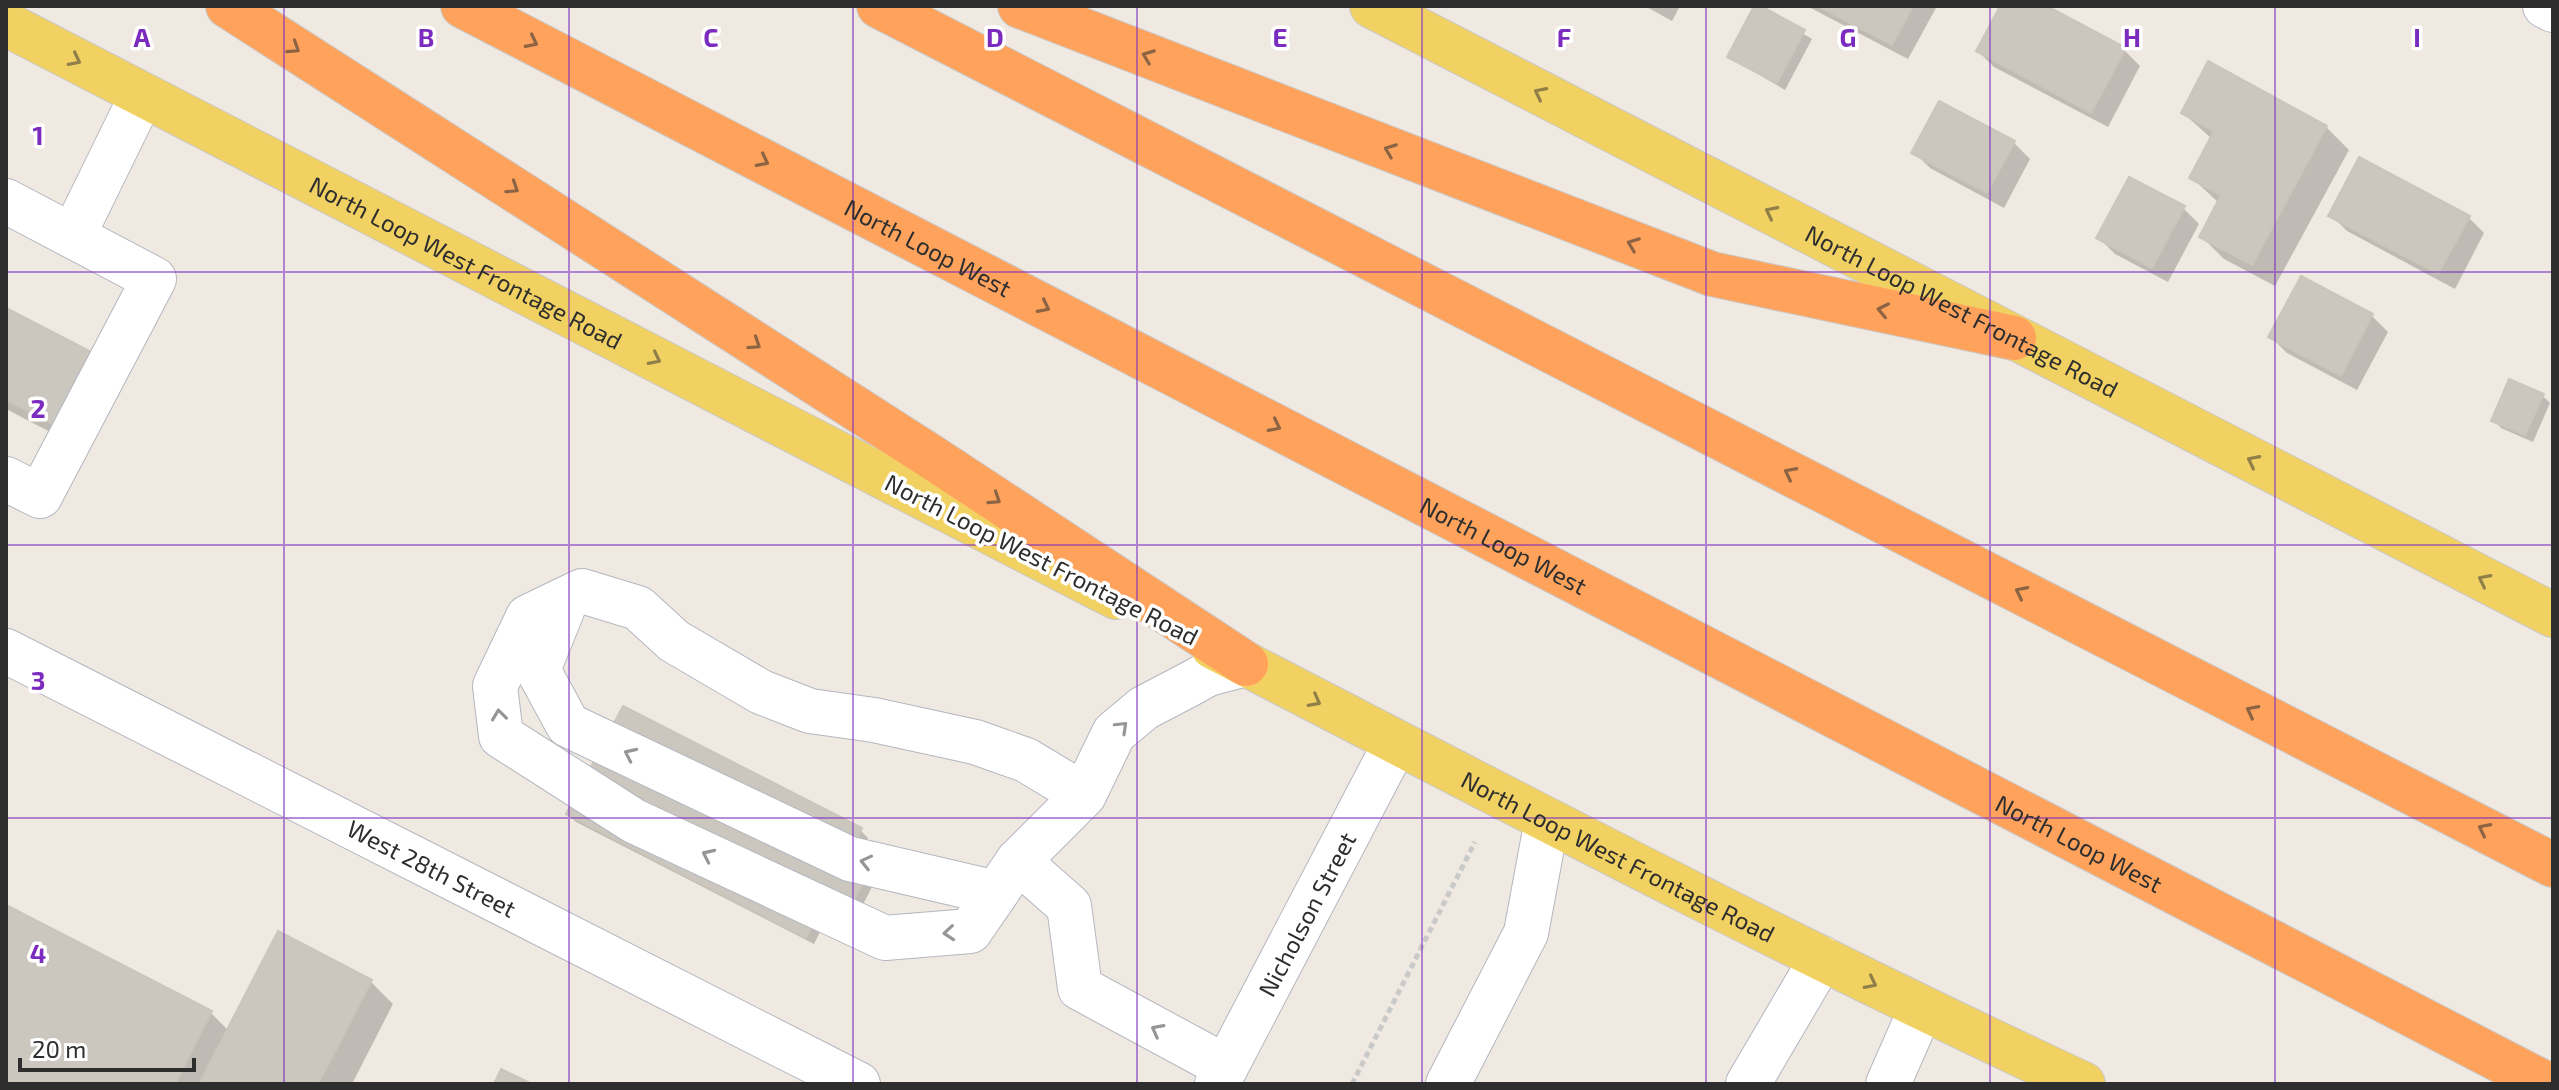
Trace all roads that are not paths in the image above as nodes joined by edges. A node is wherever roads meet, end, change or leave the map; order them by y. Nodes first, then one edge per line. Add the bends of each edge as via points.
1 (228, 6) edge
2 (463, 6) edge
3 (879, 6) edge
4 (1020, 6) edge
5 (1372, 6) edge
6 (2545, 6) edge
7 (2553, 10) edge
8 (6, 24) edge
9 (142, 95) junction
10 (6, 201) edge
11 (73, 236) junction
12 (2014, 338) junction
13 (6, 479) edge
14 (567, 599) junction
15 (2553, 615) edge
16 (6, 651) edge
17 (1246, 664) junction
18 (1395, 744) junction
19 (1084, 795) junction
20 (1547, 820) junction
21 (2553, 865) edge
22 (1007, 877) junction
23 (1822, 958) junction
24 (1921, 1009) junction
25 (1222, 1076) edge
26 (858, 1084) edge
27 (1448, 1084) edge
28 (1748, 1084) edge
29 (1888, 1084) edge
30 (2083, 1084) edge
31 (2546, 1084) edge

1 -> 17 highway
2 -> 31 highway, North Loop West
21 -> 3 highway
12 -> 4 highway via 1712,274
12 -> 5 main road, North Loop West Frontage Road
6 - 7 street
8 -> 9 main road, North Loop West Frontage Road
9 - 11 street
9 -> 17 main road, North Loop West Frontage Road
10 - 11 street
11 - 13 street via 154,279 40,496
15 -> 12 main road, North Loop West Frontage Road
14 - 19 street via 582,591 638,608 674,641 761,692 810,711 975,742 1026,760
22 -> 14 street via 850,859 568,725 538,670
22 -> 14 street via 970,931 885,938 634,821 501,736 495,686 528,617
16 - 26 street, West 28th Street
17 -> 18 main road, North Loop West Frontage Road
19 -> 17 street via 1114,733 1144,708 1208,674
18 - 20 main road, North Loop West Frontage Road
18 - 25 street, Nicholson Street
19 - 22 street
20 - 23 main road, North Loop West Frontage Road
20 - 27 street via 1526,933
25 -> 22 street via 1080,988 1069,906
23 -> 24 main road, North Loop West Frontage Road
23 - 28 street
24 - 29 street
24 - 30 main road, North Loop West Frontage Road

